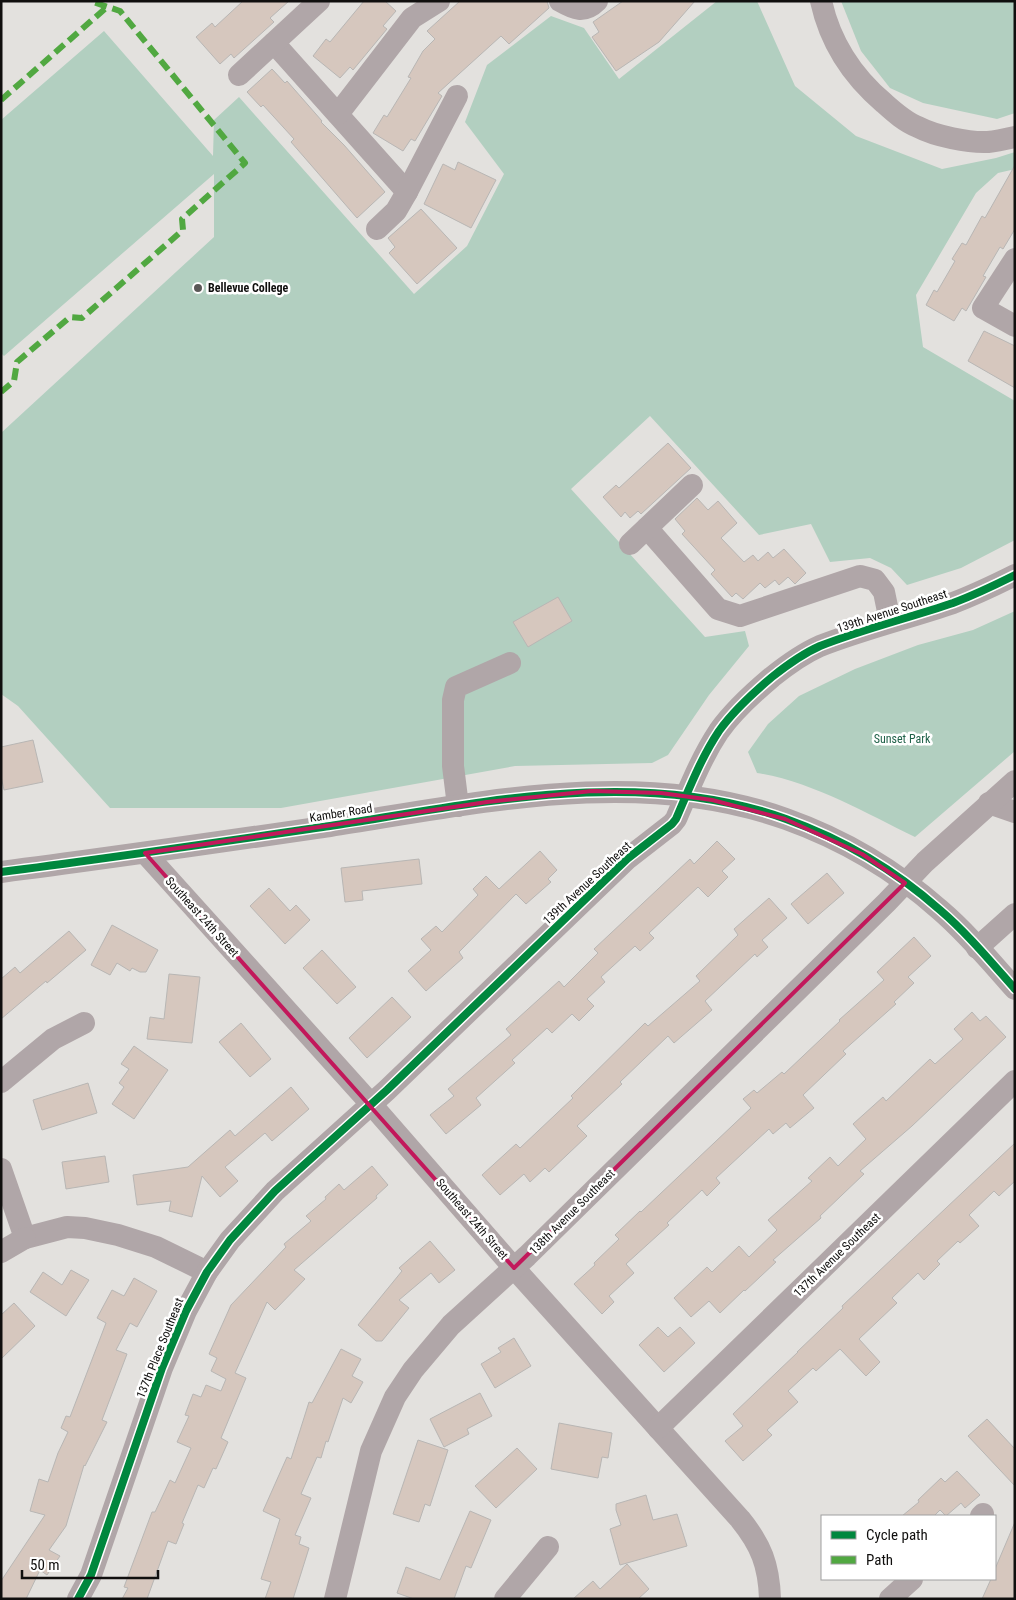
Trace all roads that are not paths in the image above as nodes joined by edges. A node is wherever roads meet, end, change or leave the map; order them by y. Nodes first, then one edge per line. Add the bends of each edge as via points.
1 (319, 1) edge
2 (439, 1) edge
3 (560, 1) edge
4 (598, 1) edge
5 (821, 1) edge
6 (274, 43) junction
7 (239, 75) dead end
8 (457, 96) dead end
9 (338, 114) junction
10 (1015, 137) edge
11 (407, 192) junction
12 (377, 228) dead end
13 (1015, 259) edge
14 (1015, 326) edge
15 (692, 484) dead end
16 (648, 528) junction
17 (630, 544) dead end
18 (1015, 575) edge
19 (890, 622) junction
20 (510, 663) dead end
21 (1015, 780) edge
22 (686, 795) junction
23 (988, 803) junction
24 (458, 806) junction
25 (1015, 812) edge
26 (146, 853) junction
27 (1, 872) edge
28 (905, 883) junction
29 (1014, 915) edge
30 (977, 948) junction
31 (1015, 989) edge
32 (84, 1023) dead end
33 (1015, 1081) edge
34 (1, 1082) edge
35 (372, 1104) junction
36 (1, 1169) edge
37 (26, 1238) junction
38 (1, 1252) edge
39 (514, 1268) junction
40 (207, 1272) junction
41 (658, 1428) junction
42 (548, 1547) dead end
43 (911, 1580) edge
44 (78, 1599) edge
45 (335, 1599) edge
46 (506, 1599) edge
47 (770, 1599) edge
48 (890, 1599) edge

1 - 6 street
2 - 9 street via 412,18
3 - 4 street via 574,9 590,8
5 - 10 street via 824,17 845,61 897,115 918,128 953,138 986,142
6 - 7 street
6 - 9 street
8 - 11 street
9 - 11 street
11 - 12 street via 396,211
13 - 14 street via 983,308
15 - 16 street
16 - 17 street
16 - 19 street via 718,610 740,616 860,576 875,580 884,592
18 - 19 street, 139th Avenue Southeast via 953,603
19 - 22 street, 139th Avenue Southeast via 818,647 794,660 757,690 720,730
20 - 24 street via 456,687 453,700 453,766
21 - 23 street, 138th Avenue Southeast
22 - 24 street, Kamber Road via 592,792
22 - 28 street, Kamber Road via 785,818 862,854
22 - 35 street, 139th Avenue Southeast via 672,824 627,859
23 - 25 street
23 - 28 street, 138th Avenue Southeast
24 - 26 street, Kamber Road
26 - 27 street, Kamber Road
26 - 35 street, Southeast 24th Street
28 - 30 street, Kamber Road via 942,910
28 - 39 street, 138th Avenue Southeast
29 - 30 street
30 - 31 street, Kamber Road
32 - 34 street via 54,1039
33 - 41 street, 137th Avenue Southeast
35 - 39 street, Southeast 24th Street
35 - 40 street, 137th Place Southeast via 275,1191 245,1222
36 - 37 street
37 - 38 street
37 - 40 street via 67,1227 85,1228 156,1247
39 - 41 street, Southeast 24th Street
39 - 45 street, 138th Avenue Southeast via 451,1325 395,1397 371,1451
40 - 44 street, 137th Place Southeast via 162,1368 90,1575
41 - 47 street, Southeast 24th Street via 754,1536 763,1556
42 - 46 street
43 - 48 street

